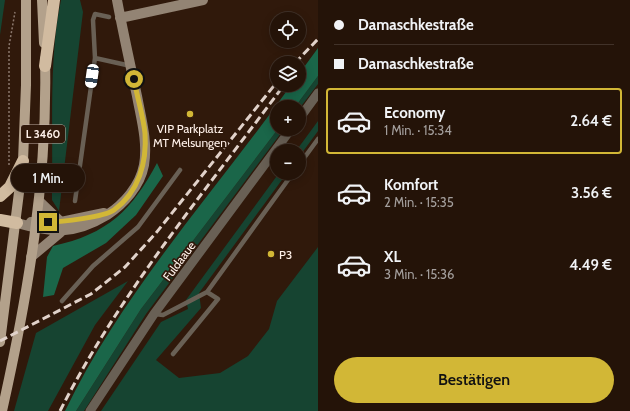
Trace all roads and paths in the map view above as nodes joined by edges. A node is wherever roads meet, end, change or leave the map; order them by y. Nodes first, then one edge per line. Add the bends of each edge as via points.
1 (26, 0) edge
2 (42, 0) edge
3 (54, 0) edge
4 (117, 0) edge
5 (203, 0) edge
6 (16, 9) dead end
7 (109, 17) dead end
8 (120, 18) junction
9 (95, 58) junction
10 (45, 66) junction
11 (131, 66) junction
12 (318, 93) edge
13 (306, 109) edge
14 (286, 136) edge
15 (318, 139) edge
16 (306, 155) edge
17 (23, 162) junction
18 (8, 169) dead end
19 (180, 170) dead end
20 (288, 180) edge
21 (0, 196) edge
22 (39, 201) junction
23 (75, 201) dead end
24 (0, 220) edge
25 (17, 223) junction
26 (36, 225) junction
27 (61, 227) junction
28 (31, 257) junction
29 (207, 292) junction
30 (62, 301) dead end
31 (154, 314) junction
32 (1, 337) edge
33 (173, 354) dead end
34 (2, 411) edge
35 (90, 411) edge

1 - 17 main road, L 3460
2 - 10 main road, L 3460
3 - 10 highway
4 - 8 street
5 - 8 street
6 - 18 path via 9,46
7 - 9 lane via 95,14
8 - 11 street
9 - 11 lane
9 - 23 lane
10 - 22 main road, L 3460
11 - 27 street via 144,133 144,165 139,179 127,198 113,211
12 - 13 street
14 - 31 street, Fuldaaue
15 - 16 lane
17 - 21 highway via 10,187
17 - 25 main road, L 3460
19 - 30 lane via 138,227 93,266
20 - 29 lane
22 - 26 main road, L 3460
22 - 27 street
24 - 25 highway
25 - 26 street
25 - 32 main road, L 3460
26 - 27 street
26 - 28 main road, L 3460
27 - 28 street
28 - 34 main road, L 3460 via 22,321
29 - 31 lane via 163,315
29 - 33 lane via 218,299
31 - 35 street, Fuldaaue

